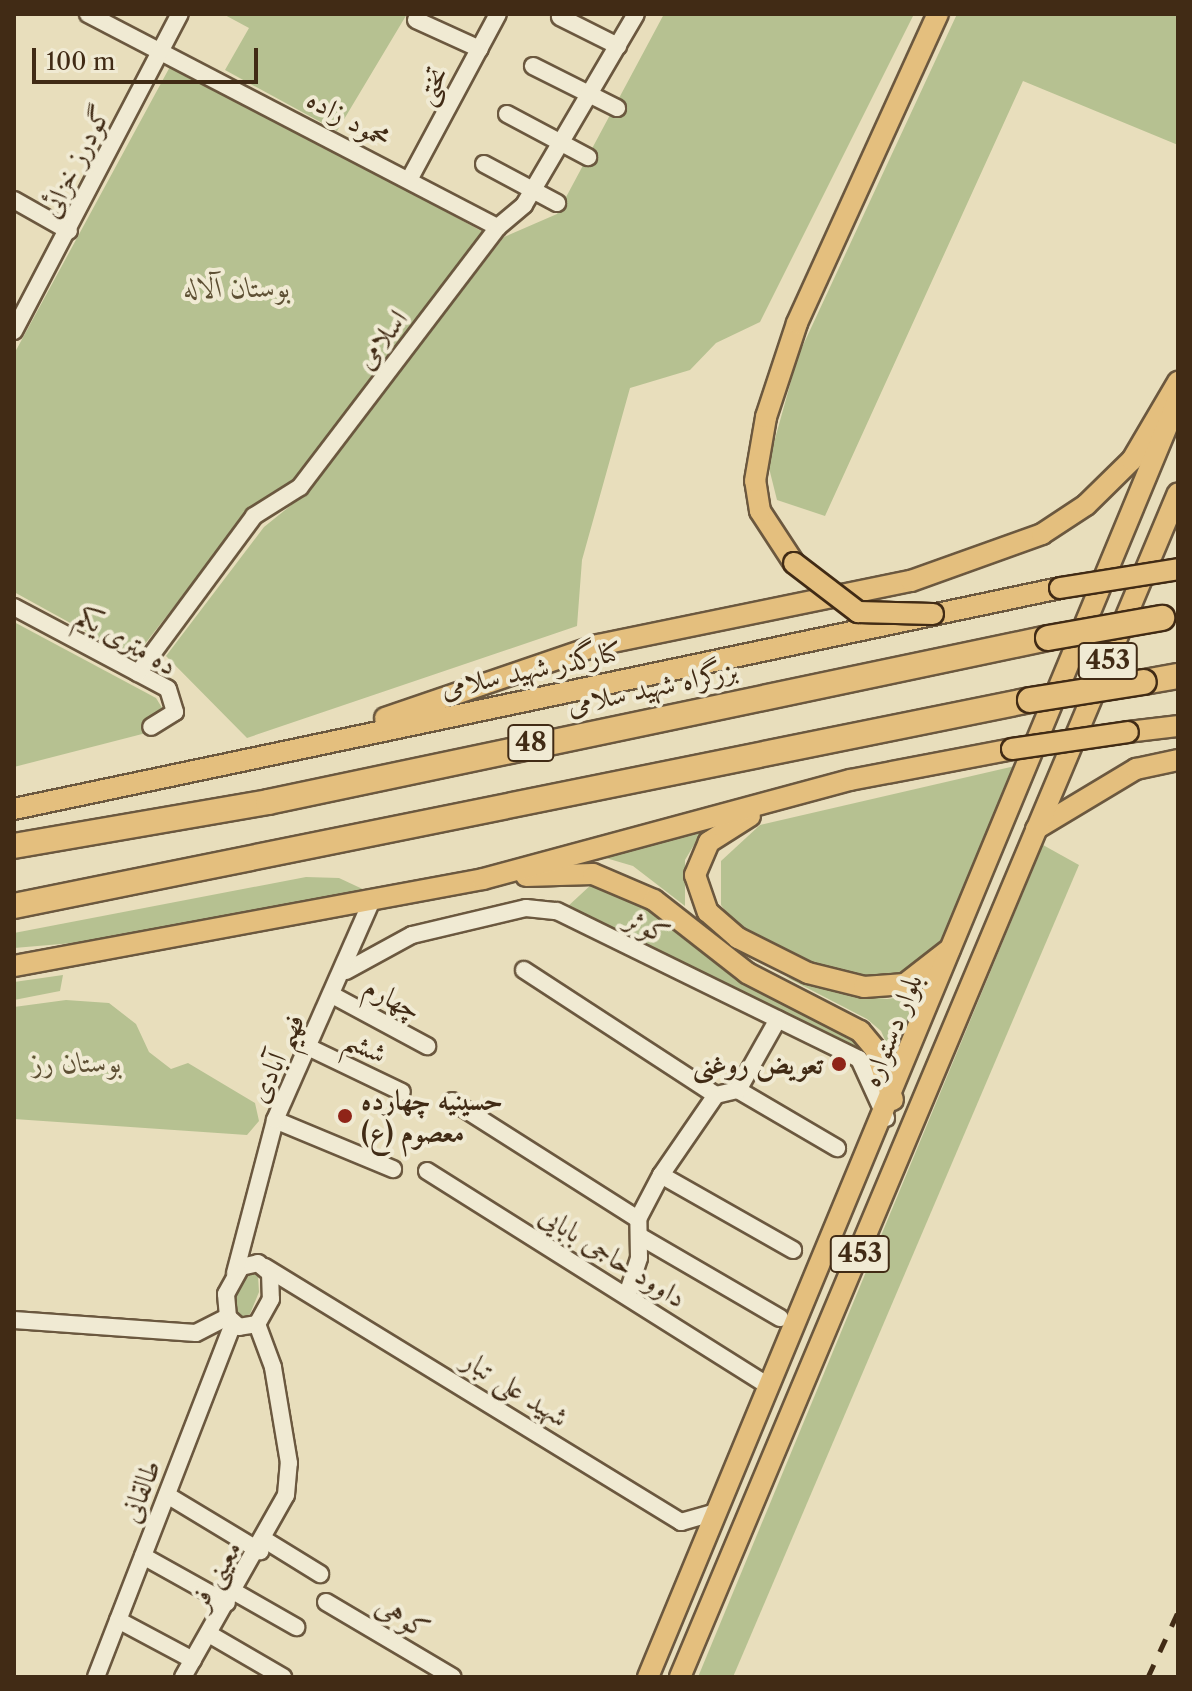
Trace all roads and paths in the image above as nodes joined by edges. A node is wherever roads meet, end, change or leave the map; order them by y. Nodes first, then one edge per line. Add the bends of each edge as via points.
1 (88, 14) edge
2 (180, 14) edge
3 (498, 14) edge
4 (636, 14) edge
5 (938, 14) edge
6 (560, 17) dead end
7 (416, 20) dead end
8 (618, 46) junction
9 (480, 49) junction
10 (160, 52) junction
11 (533, 66) dead end
12 (590, 94) junction
13 (617, 108) dead end
14 (507, 114) dead end
15 (560, 144) junction
16 (588, 157) dead end
17 (484, 164) dead end
18 (409, 180) junction
19 (532, 191) junction
20 (14, 200) edge
21 (557, 203) dead end
22 (498, 227) junction
23 (69, 231) junction
24 (14, 331) edge
25 (1178, 382) edge
26 (1178, 400) edge
27 (1178, 493) edge
28 (1178, 569) edge
29 (14, 607) edge
30 (933, 614) junction
31 (1170, 616) edge
32 (138, 673) junction
33 (1178, 676) edge
34 (1178, 726) edge
35 (151, 727) dead end
36 (302, 749) junction
37 (1178, 760) edge
38 (850, 780) junction
39 (14, 809) edge
40 (1036, 829) junction
41 (14, 846) edge
42 (483, 879) junction
43 (371, 902) junction
44 (14, 906) edge
45 (961, 937) junction
46 (14, 966) edge
47 (524, 970) dead end
48 (346, 971) junction
49 (334, 996) junction
50 (778, 1019) junction
51 (427, 1046) dead end
52 (308, 1047) junction
53 (738, 1090) junction
54 (402, 1092) dead end
55 (716, 1095) junction
56 (452, 1101) dead end
57 (889, 1109) junction
58 (275, 1120) junction
59 (837, 1148) dead end
60 (393, 1169) dead end
61 (427, 1171) dead end
62 (661, 1175) junction
63 (638, 1219) junction
64 (641, 1237) junction
65 (245, 1242) junction
66 (793, 1250) dead end
67 (258, 1264) junction
68 (235, 1273) junction
69 (292, 1281) junction
70 (272, 1293) junction
71 (627, 1295) junction
72 (780, 1318) dead end
73 (14, 1320) edge
74 (230, 1321) junction
75 (257, 1324) junction
76 (196, 1333) junction
77 (221, 1354) junction
78 (770, 1387) junction
79 (167, 1495) junction
80 (715, 1512) junction
81 (263, 1545) junction
82 (143, 1556) junction
83 (320, 1574) dead end
84 (230, 1597) junction
85 (326, 1602) dead end
86 (118, 1620) junction
87 (296, 1627) dead end
88 (209, 1634) junction
89 (193, 1660) junction
90 (96, 1677) edge
91 (183, 1677) edge
92 (283, 1677) edge
93 (453, 1677) edge
94 (648, 1677) edge
95 (680, 1677) edge

1 - 10 street, محمود زاده
2 - 10 street, گودرز خزائی
3 - 9 street, تختی
4 - 8 street, اسلامی
5 - 30 main road, bridge via 797,323 760,438 760,511 794,563 858,612
6 - 8 street
7 - 9 street
8 - 12 street, اسلامی
9 - 18 street, تختی
10 - 18 street, محمود زاده
10 - 23 street, گودرز خزائی
11 - 12 street
12 - 13 street
12 - 15 street, اسلامی
14 - 15 street
15 - 16 street
15 - 19 street, اسلامی
17 - 19 street
18 - 22 street, محمود زاده
19 - 21 street
19 - 22 street, اسلامی
20 - 23 street
22 - 32 street, اسلامی via 300,487 254,516
23 - 24 street, گودرز خزائی
25 - 36 main road via 1132,460 1086,505 1042,534 911,581 598,645
26 - 45 main road, بلوار دستواره / 453
27 - 40 main road, بلوار دستواره / 453
28 - 30 main road, کنارگذر شهید سلامی, bridge
29 - 32 street, ده متری یکم
30 - 36 main road, کنارگذر شهید سلامی
31 - 41 highway, بزرگراه شهید سلامی / 48, bridge via 268,802
32 - 35 street, ده متری یکم via 176,700 168,721
33 - 44 highway, 48, bridge via 1030,700
34 - 38 main road, bridge via 1012,749
36 - 39 main road, کنارگذر شهید سلامی
37 - 40 main road via 1136,769
38 - 42 main road
38 - 45 main road via 743,819 709,842 695,875 708,912 784,962 864,987 905,984
40 - 95 main road, بلوار دستواره / 453
42 - 43 main road
42 - 57 main road via 593,874 634,889 747,973 860,1031 875,1049
43 - 46 main road
43 - 48 street, فهیم آبادی
45 - 57 main road, بلوار دستواره / 453
47 - 55 street
48 - 49 street, فهیم آبادی
48 - 50 street, کوثر via 412,935 548,909
49 - 51 street, چهارم
49 - 52 street, فهیم آبادی
50 - 53 street
50 - 57 street, کوثر via 862,1062
52 - 54 street, ششم
52 - 58 street, فهیم آبادی
53 - 55 street
53 - 59 street
55 - 62 street
56 - 63 street
57 - 78 main road, بلوار دستواره / 453
58 - 60 street
58 - 65 street, فهیم آبادی
61 - 71 street, داوود حاجی بابایی
62 - 63 street
62 - 66 street
63 - 64 street
64 - 71 street
64 - 72 street
65 - 67 street
65 - 68 street, فهیم آبادی
67 - 68 street
67 - 69 street, شهید علی تبار
67 - 70 street
68 - 74 street, طالقانی
69 - 70 street
69 - 80 street, شهید علی تبار via 681,1522
70 - 75 street
71 - 78 street, داوود حاجی بابایی
73 - 76 street
74 - 75 street
74 - 76 street
74 - 77 street, طالقانی
75 - 81 street, معینی فر via 273,1367 289,1463 286,1495
76 - 77 street
77 - 79 street, طالقانی
78 - 80 main road, بلوار دستواره / 453
79 - 81 street
79 - 82 street, طالقانی
80 - 94 main road, بلوار دستواره / 453
81 - 83 street
81 - 84 street, معینی فر
82 - 84 street
82 - 86 street, طالقانی
84 - 87 street
84 - 88 street, معینی فر
85 - 93 street, کوهی
86 - 89 street
86 - 90 street, طالقانی
88 - 89 street, معینی فر
88 - 92 street
89 - 91 street, معینی فر

